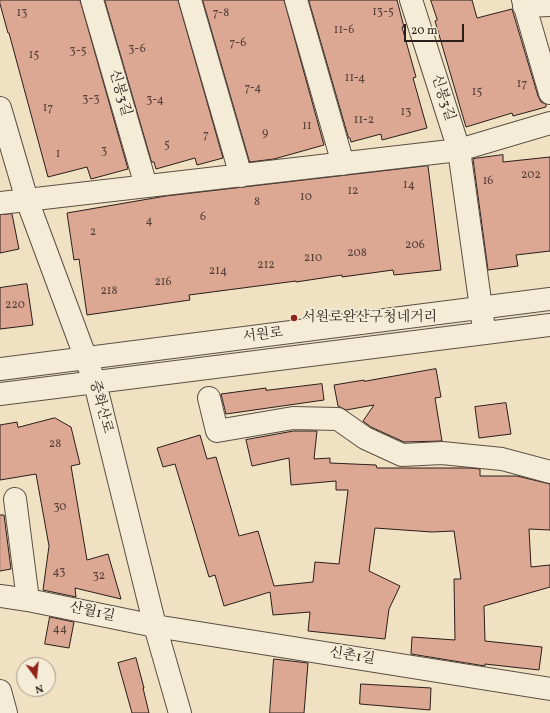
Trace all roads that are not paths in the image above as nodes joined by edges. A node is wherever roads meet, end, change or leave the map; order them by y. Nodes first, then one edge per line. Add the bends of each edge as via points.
1 (92, 0) edge
2 (190, 0) edge
3 (296, 0) edge
4 (411, 0) edge
5 (523, 3) edge
6 (550, 6) edge
7 (550, 93) edge
8 (0, 108) edge
9 (550, 123) edge
10 (459, 150) junction
11 (343, 164) junction
12 (241, 176) junction
13 (146, 186) junction
14 (27, 200) junction
15 (0, 203) edge
16 (550, 299) edge
17 (481, 308) junction
18 (550, 325) edge
19 (485, 333) junction
20 (86, 359) junction
21 (0, 369) edge
22 (95, 383) junction
23 (0, 394) edge
24 (209, 398) dead end
25 (550, 472) edge
26 (15, 500) dead end
27 (0, 596) edge
28 (28, 600) junction
29 (155, 626) junction
30 (550, 689) edge
31 (0, 691) edge
32 (6, 713) edge
33 (180, 713) edge

1 - 13 street, 신봉3길
2 - 12 street
3 - 11 street
4 - 10 street, 신봉3길
5 - 6 street
5 - 7 street
8 - 14 street, 중화산로
9 - 10 street
10 - 11 street
10 - 17 street, 신봉3길
11 - 12 street
12 - 13 street
13 - 14 street
14 - 15 street
14 - 20 street, 중화산로
16 - 17 street, 서원로
17 - 19 street, 신봉3길
17 - 20 street, 서원로
18 - 19 street, 서원로
19 - 22 street, 서원로
20 - 21 street, 서원로
20 - 22 street, 중화산로
22 - 23 street, 서원로
22 - 29 street, 중화산로
24 - 25 street via 217,431 293,418 338,419 365,438 402,455 442,453 502,458
26 - 28 street
27 - 28 street, 산월1길
28 - 29 street, 산월1길
29 - 30 street, 신촌1길
29 - 33 street, 중화산로
31 - 32 street

